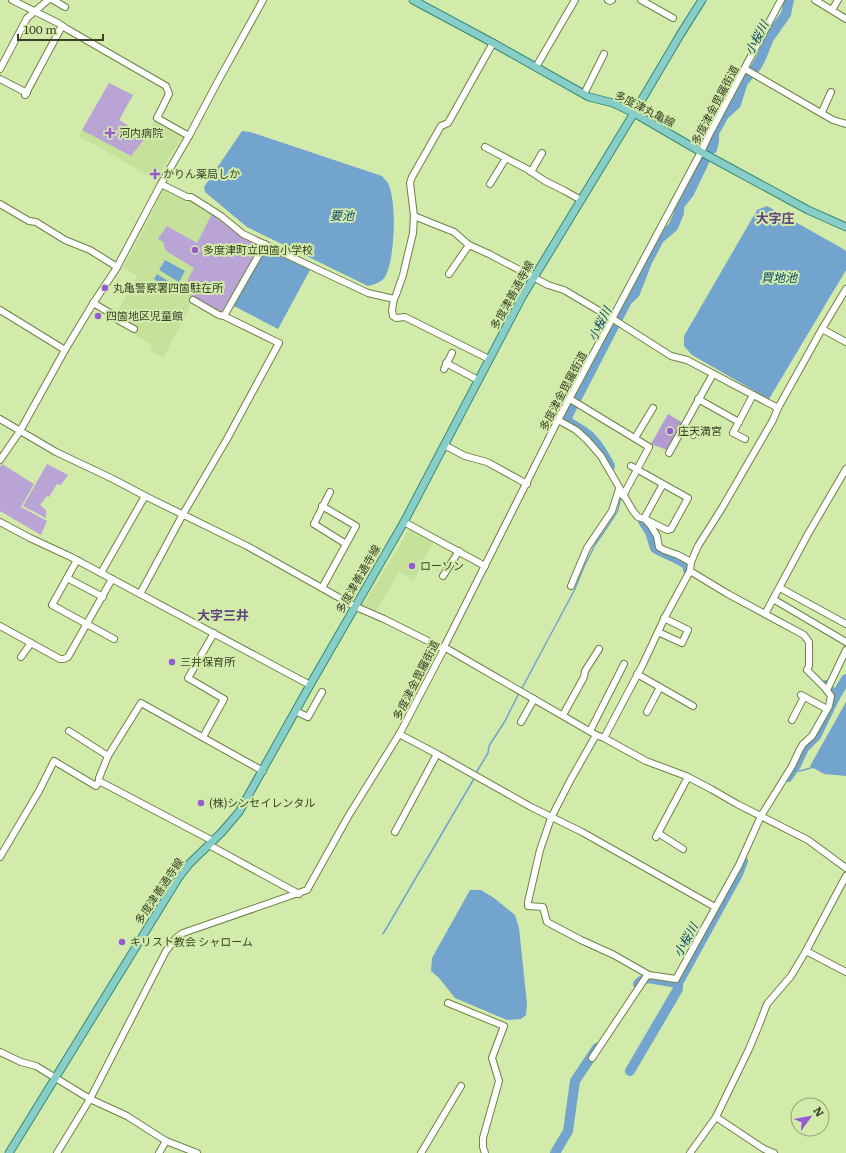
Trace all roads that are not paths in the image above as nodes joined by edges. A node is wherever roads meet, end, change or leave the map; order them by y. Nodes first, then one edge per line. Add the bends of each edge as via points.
1 (12, 0) edge
2 (48, 0) edge
3 (53, 0) edge
4 (263, 0) edge
5 (413, 0) edge
6 (574, 0) edge
7 (608, 0) edge
8 (612, 0) edge
9 (641, 0) edge
10 (702, 0) edge
11 (781, 0) edge
12 (815, 0) edge
13 (838, 0) edge
14 (65, 7) dead end
15 (832, 10) junction
16 (34, 11) junction
17 (673, 18) dead end
18 (846, 19) edge
19 (62, 26) junction
20 (493, 43) junction
21 (604, 54) dead end
22 (536, 67) junction
23 (0, 69) edge
24 (749, 71) junction
25 (0, 80) edge
26 (831, 92) dead end
27 (584, 94) junction
28 (822, 112) junction
29 (634, 114) junction
30 (846, 124) edge
31 (189, 136) junction
32 (485, 147) dead end
33 (701, 152) junction
34 (542, 154) dead end
35 (506, 158) junction
36 (531, 172) junction
37 (161, 184) junction
38 (490, 184) dead end
39 (581, 200) junction
40 (0, 204) edge
41 (414, 216) junction
42 (846, 227) edge
43 (265, 244) junction
44 (469, 244) junction
45 (117, 267) junction
46 (449, 274) dead end
47 (534, 278) junction
48 (846, 289) edge
49 (394, 299) junction
50 (192, 300) dead end
51 (93, 303) junction
52 (0, 310) edge
53 (224, 316) junction
54 (613, 319) junction
55 (134, 329) dead end
56 (822, 329) junction
57 (846, 342) edge
58 (65, 350) junction
59 (452, 353) dead end
60 (489, 359) junction
61 (713, 374) junction
62 (478, 380) junction
63 (753, 395) junction
64 (570, 399) junction
65 (698, 399) junction
66 (653, 408) dead end
67 (778, 408) junction
68 (558, 420) junction
69 (1, 422) edge
70 (739, 422) junction
71 (682, 428) junction
72 (20, 431) junction
73 (693, 435) dead end
74 (635, 438) junction
75 (745, 439) dead end
76 (444, 445) junction
77 (669, 453) dead end
78 (0, 460) edge
79 (631, 466) dead end
80 (637, 469) junction
81 (846, 469) edge
82 (527, 484) junction
83 (663, 484) junction
84 (619, 489) junction
85 (330, 492) dead end
86 (145, 496) junction
87 (623, 496) junction
88 (322, 506) junction
89 (183, 514) junction
90 (645, 519) junction
91 (0, 522) edge
92 (404, 522) junction
93 (346, 544) junction
94 (459, 551) junction
95 (77, 560) junction
96 (691, 562) junction
97 (485, 566) junction
98 (690, 571) junction
99 (101, 573) junction
100 (443, 576) dead end
101 (67, 578) junction
102 (112, 579) junction
103 (571, 586) dead end
104 (322, 588) junction
105 (780, 588) junction
106 (140, 594) junction
107 (103, 597) junction
108 (773, 599) junction
109 (354, 606) junction
110 (765, 614) junction
111 (664, 618) junction
112 (87, 624) junction
113 (846, 624) edge
114 (0, 626) edge
115 (658, 632) junction
116 (214, 634) junction
117 (114, 639) dead end
118 (846, 642) edge
119 (31, 643) junction
120 (444, 648) junction
121 (599, 649) dead end
122 (846, 650) edge
123 (22, 657) dead end
124 (624, 664) dead end
125 (638, 674) junction
126 (310, 685) junction
127 (660, 687) junction
128 (828, 688) junction
129 (322, 692) dead end
130 (534, 698) junction
131 (693, 706) dead end
132 (827, 709) junction
133 (295, 711) junction
134 (647, 712) dead end
135 (563, 715) junction
136 (792, 720) dead end
137 (521, 722) dead end
138 (69, 731) dead end
139 (590, 731) junction
140 (399, 734) junction
141 (596, 735) junction
142 (203, 737) junction
143 (604, 738) junction
144 (437, 754) junction
145 (108, 756) junction
146 (263, 771) junction
147 (688, 777) junction
148 (99, 782) junction
149 (761, 816) junction
150 (552, 818) junction
151 (395, 832) dead end
152 (211, 843) junction
153 (683, 849) dead end
154 (0, 857) edge
155 (846, 868) edge
156 (846, 876) edge
157 (299, 894) junction
158 (715, 907) junction
159 (806, 951) junction
160 (846, 972) edge
161 (646, 978) junction
162 (448, 1003) dead end
163 (0, 1052) edge
164 (592, 1058) dead end
165 (55, 1077) junction
166 (462, 1086) dead end
167 (90, 1099) junction
168 (716, 1117) junction
169 (166, 1141) junction
170 (8, 1153) edge
171 (57, 1153) edge
172 (159, 1153) edge
173 (197, 1153) edge
174 (421, 1153) edge
175 (485, 1153) edge
176 (690, 1153) edge
177 (774, 1153) edge

1 - 16 street
2 - 16 street
3 - 14 street
4 - 31 street
5 - 20 main road, 多度津丸亀線
6 - 22 street
7 - 8 street
9 - 17 street
10 - 29 main road, 多度津善通寺線
11 - 24 street, 多度津金毘羅街道
12 - 15 street
13 - 15 street
15 - 18 street
16 - 19 street
16 - 23 street via 27,18
19 - 25 street via 26,94
19 - 31 street via 166,86 169,94 157,118
20 - 22 main road, 多度津丸亀線
20 - 41 street via 448,123 441,126 412,177 410,183
21 - 27 street
22 - 27 main road, 多度津丸亀線
24 - 28 street
24 - 33 street, 多度津金毘羅街道
26 - 28 street
27 - 29 main road, 多度津丸亀線 via 590,98 613,103
28 - 30 street via 833,120
29 - 33 main road, 多度津丸亀線
29 - 39 main road, 多度津善通寺線
31 - 37 street
32 - 35 street
33 - 42 main road, 多度津丸亀線 via 808,210
33 - 54 street, 多度津金毘羅街道
34 - 36 street
35 - 36 street
35 - 38 street
36 - 39 street
37 - 43 street via 190,197 221,216 243,234
37 - 45 street
39 - 47 main road, 多度津善通寺線
40 - 45 street via 65,240 90,250
41 - 44 street via 454,232
41 - 49 street via 413,233 403,275
43 - 49 street via 368,293
43 - 53 street
44 - 46 street via 456,258
44 - 47 street
45 - 51 street
47 - 54 street via 564,290
47 - 60 main road, 多度津善通寺線
48 - 56 street
49 - 60 street via 392,310 396,318 405,318
50 - 53 street
51 - 55 street
51 - 58 street
52 - 58 street
53 - 89 street via 279,343
54 - 61 street via 671,356 686,360
54 - 64 street, 多度津金毘羅街道
56 - 57 street
56 - 67 street
58 - 72 street
59 - 62 street via 445,366
60 - 62 main road, 多度津善通寺線
61 - 63 street
61 - 65 street
62 - 76 main road, 多度津善通寺線
63 - 67 street
63 - 70 street
64 - 68 street, 多度津金毘羅街道
64 - 74 street
65 - 70 street
65 - 71 street
66 - 74 street via 649,421
67 - 96 street
68 - 82 street, 多度津金毘羅街道
68 - 84 street via 587,440 601,456
69 - 72 street
70 - 75 street via 733,433
71 - 73 street
71 - 77 street
72 - 78 street
72 - 86 street via 56,452
74 - 80 street via 649,447
76 - 82 street via 465,456 487,462
76 - 92 main road, 多度津善通寺線
79 - 80 street
80 - 83 street
80 - 87 street
81 - 105 street
82 - 97 street, 多度津金毘羅街道
83 - 90 street
83 - 90 street via 688,498 671,529 668,530
84 - 87 street
84 - 103 street via 612,511 587,548
85 - 88 street
86 - 89 street
86 - 99 street
87 - 90 street via 633,512
88 - 93 street via 314,524
88 - 93 street via 356,526
89 - 104 street
89 - 106 street
90 - 96 street via 657,536 659,547
91 - 95 street
92 - 94 street
92 - 109 main road, 多度津善通寺線
93 - 104 street
94 - 97 street
94 - 100 street
95 - 99 street
95 - 101 street
96 - 98 street
97 - 120 street, 多度津金毘羅街道
98 - 110 street
98 - 111 street
99 - 102 street
101 - 107 street
101 - 112 street via 52,605
102 - 106 street
102 - 107 street
104 - 109 street
105 - 108 street
105 - 113 street
106 - 116 street
107 - 112 street
108 - 110 street
108 - 118 street
109 - 120 street
109 - 126 main road, 多度津善通寺線
110 - 128 street via 804,636 809,642 808,668
111 - 115 street
111 - 115 street via 688,630 682,643
112 - 117 street
112 - 119 street via 68,657 64,659
114 - 119 street
115 - 125 street
116 - 126 street
116 - 142 street via 188,678 224,699
119 - 123 street
120 - 130 street
120 - 140 street, 多度津金毘羅街道
121 - 135 street
122 - 128 street
124 - 139 street via 615,674
125 - 127 street
125 - 143 street
126 - 133 main road, 多度津善通寺線
127 - 131 street
127 - 134 street
128 - 132 street via 831,696
129 - 133 street via 308,717
130 - 135 street
130 - 137 street
132 - 136 street via 802,696
132 - 149 street via 812,736 803,744
133 - 146 main road, 多度津善通寺線
135 - 139 street
138 - 145 street
139 - 141 street
140 - 144 street, 多度津金毘羅街道
140 - 157 street via 307,890
141 - 143 street
141 - 150 street
142 - 145 street via 141,703
142 - 146 street
143 - 147 street via 646,761
144 - 150 street, 多度津金毘羅街道
144 - 151 street
145 - 148 street via 98,778
146 - 152 main road, 多度津善通寺線 via 239,812
147 - 149 street
147 - 153 street via 657,835
148 - 152 street
148 - 154 street via 96,786 54,761
149 - 155 street via 808,840
149 - 158 street via 739,865
150 - 158 street, 多度津金毘羅街道 via 582,832
150 - 161 street via 540,850 528,906 542,907 547,922 614,955
152 - 157 street
152 - 165 main road, 多度津善通寺線 via 189,864 172,888
156 - 159 street
157 - 167 street via 183,933 176,938 166,951
158 - 161 street via 676,979
159 - 160 street
159 - 168 street via 791,976 767,1004 749,1049
161 - 164 street
162 - 175 street via 504,1026 492,1058 499,1081 483,1138
163 - 165 street via 36,1066
165 - 167 street
165 - 170 main road, 多度津善通寺線
166 - 174 street
167 - 169 street via 127,1116
167 - 171 street
168 - 176 street
168 - 177 street
169 - 172 street
169 - 173 street

